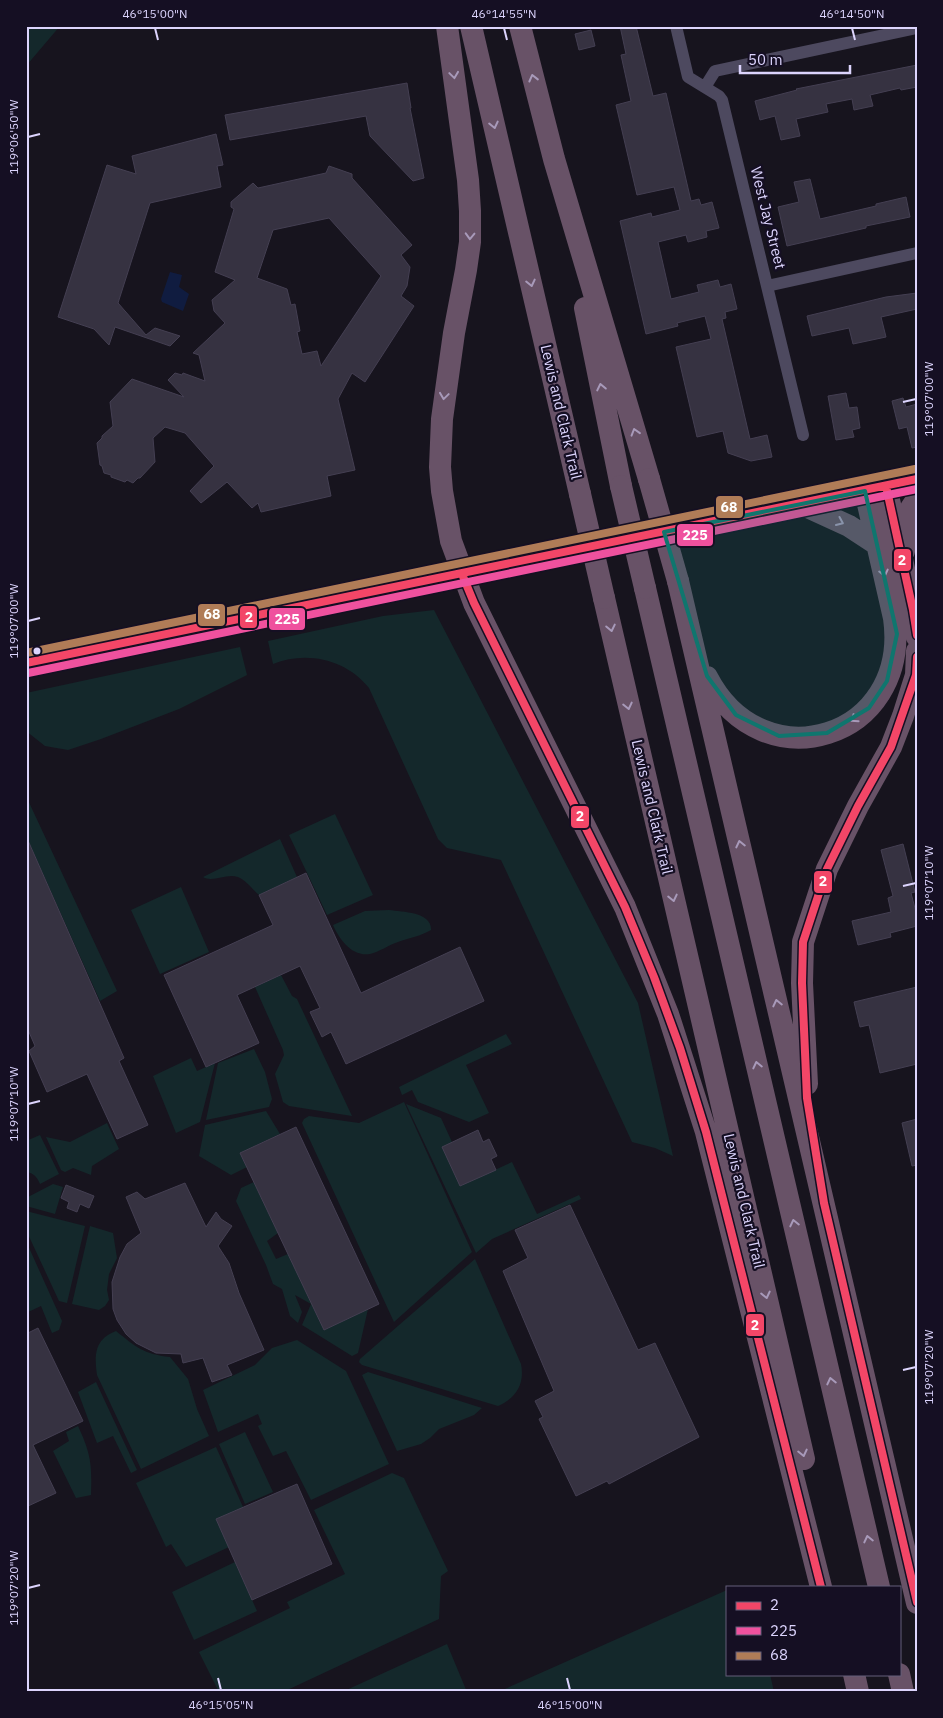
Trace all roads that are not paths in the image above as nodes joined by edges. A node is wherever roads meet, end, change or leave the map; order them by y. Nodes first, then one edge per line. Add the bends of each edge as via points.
1 (447, 26) edge
2 (471, 26) edge
3 (520, 26) edge
4 (676, 26) edge
5 (917, 28) edge
6 (705, 87) junction
7 (554, 159) junction
8 (917, 252) edge
9 (767, 286) junction
10 (803, 435) dead end
11 (917, 479) edge
12 (875, 489) junction
13 (917, 499) edge
14 (800, 504) junction
15 (878, 545) junction
16 (902, 562) junction
17 (462, 574) junction
18 (678, 581) junction
19 (917, 637) edge
20 (917, 651) edge
21 (26, 663) edge
22 (824, 1204) junction
23 (909, 1564) junction
24 (821, 1586) edge
25 (834, 1586) edge
26 (879, 1586) edge
27 (917, 1588) edge
28 (917, 1603) edge
29 (899, 1676) edge
30 (903, 1692) edge

1 -> 17 highway via 468,180 470,242 444,401 440,467 445,515
2 -> 25 highway, Lewis and Clark Trail, bridge
7 -> 3 highway
4 - 6 street, West Jay Street via 687,74
5 - 6 street via 715,71
6 - 9 street, West Jay Street via 722,100
18 -> 7 highway, bridge
26 -> 7 highway, bridge via 621,486
8 - 9 street
9 - 10 street, West Jay Street
11 - 12 main road
12 - 14 main road
12 - 15 highway
12 - 16 highway
13 - 16 highway via 911,508
14 -> 15 highway via 849,526
14 - 17 main road
15 -> 18 highway via 897,634 893,666 879,696 869,708 842,727 812,737 779,736 764,731 749,724 724,704 707,676
16 - 19 highway
17 - 21 main road
17 - 24 highway via 625,907 668,1014 706,1132
22 -> 18 highway
20 - 22 highway via 916,675 891,747 827,868 803,942 807,1098
22 - 23 highway
23 - 27 highway
23 - 28 highway
29 - 30 highway

